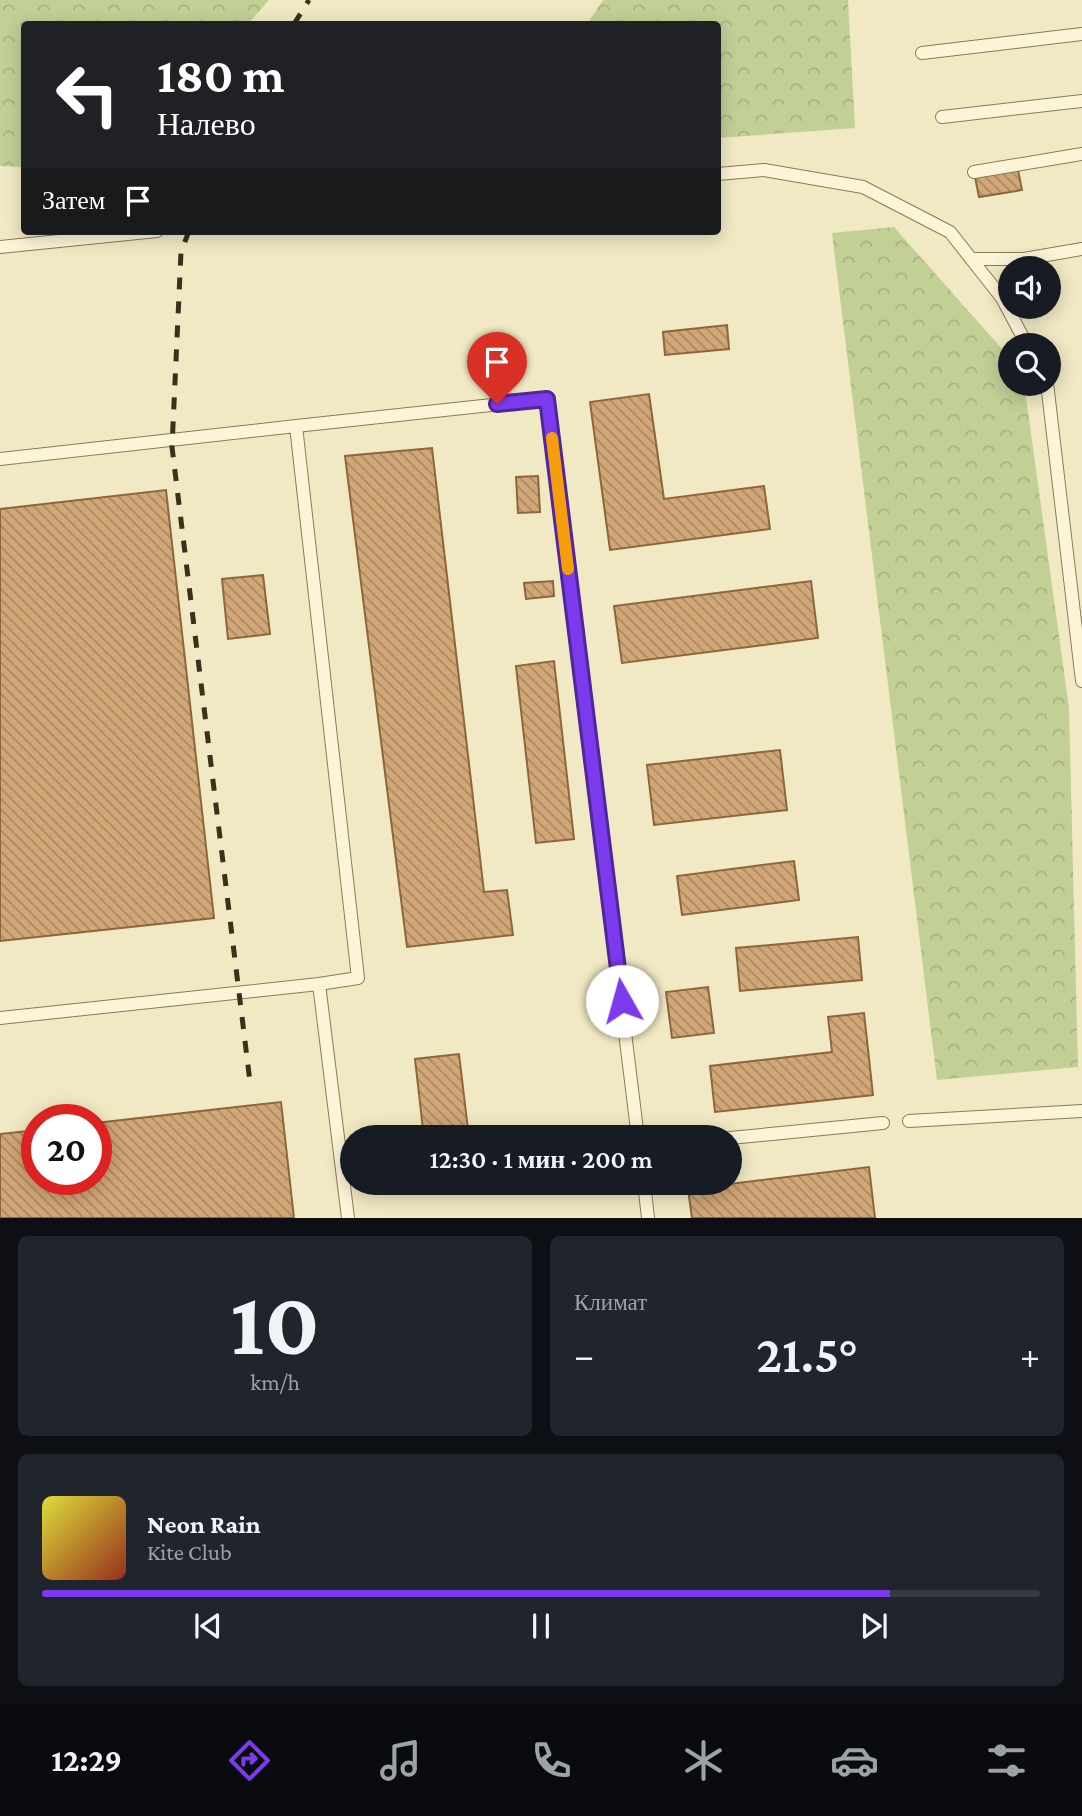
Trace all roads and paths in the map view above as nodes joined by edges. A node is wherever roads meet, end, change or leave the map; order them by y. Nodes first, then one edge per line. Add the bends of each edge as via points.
1 (1082, 34) edge
2 (922, 53) dead end
3 (1082, 101) edge
4 (942, 117) dead end
5 (1082, 154) edge
6 (974, 172) dead end
7 (721, 174) edge
8 (118, 235) edge
9 (0, 247) edge
10 (1082, 249) edge
11 (971, 259) junction
12 (1021, 333) edge
13 (1049, 396) edge
14 (296, 426) junction
15 (0, 458) edge
16 (1076, 579) edge
17 (1082, 681) edge
18 (319, 984) junction
19 (0, 1018) edge
20 (1082, 1111) edge
21 (909, 1121) dead end
22 (883, 1123) dead end
23 (636, 1125) edge
24 (742, 1137) edge
25 (645, 1195) edge
26 (348, 1217) edge
27 (648, 1217) edge

1 - 2 lane
3 - 4 lane
5 - 6 lane
7 - 11 lane via 764,170 863,187 950,232
8 - 9 lane
10 - 11 lane via 1024,259
11 - 12 lane via 1002,298
13 - 16 lane
14 - 15 lane
14 - 18 lane via 358,978
14 - 23 lane via 547,399
16 - 17 lane
18 - 19 lane
18 - 26 lane
20 - 21 lane
22 - 24 lane
25 - 27 lane

